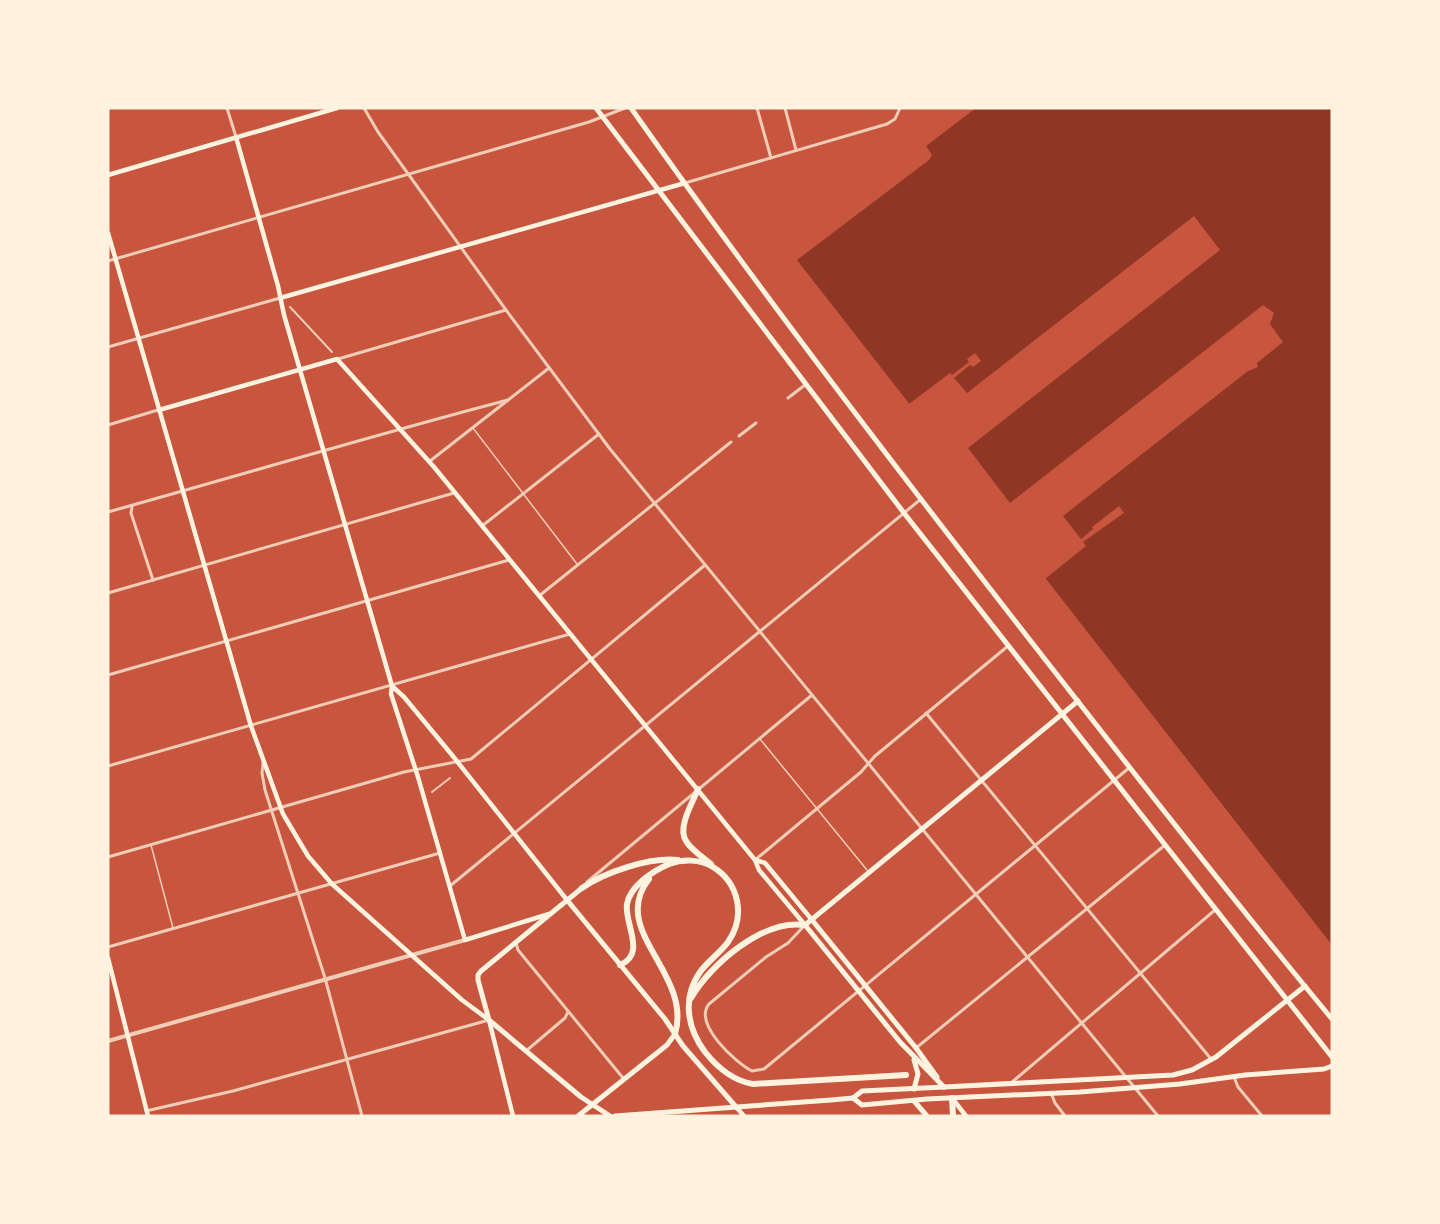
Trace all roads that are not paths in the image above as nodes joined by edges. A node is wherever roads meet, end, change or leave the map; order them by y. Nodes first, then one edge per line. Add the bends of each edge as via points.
1 (227, 108) edge
2 (337, 108) edge
3 (364, 108) edge
4 (596, 108) edge
5 (625, 108) edge
6 (631, 108) edge
7 (757, 108) edge
8 (785, 108) edge
9 (900, 108) edge
10 (603, 117) junction
11 (236, 137) junction
12 (796, 150) junction
13 (771, 158) junction
14 (408, 174) junction
15 (108, 175) edge
16 (685, 183) junction
17 (657, 190) junction
18 (258, 218) junction
19 (108, 233) edge
20 (461, 248) junction
21 (116, 259) junction
22 (108, 261) edge
23 (280, 298) junction
24 (290, 307) dead end
25 (506, 310) junction
26 (139, 339) junction
27 (108, 347) edge
28 (332, 352) dead end
29 (337, 359) junction
30 (549, 368) junction
31 (300, 370) junction
32 (805, 385) junction
33 (788, 398) dead end
34 (508, 400) junction
35 (159, 410) junction
36 (756, 423) dead end
37 (108, 425) edge
38 (472, 427) junction
39 (400, 428) junction
40 (599, 434) junction
41 (739, 436) dead end
42 (731, 442) dead end
43 (324, 452) junction
44 (429, 461) junction
45 (182, 491) junction
46 (454, 493) junction
47 (524, 493) junction
48 (921, 499) junction
49 (654, 502) junction
50 (133, 505) junction
51 (108, 512) edge
52 (904, 513) junction
53 (345, 525) junction
54 (482, 526) junction
55 (509, 560) junction
56 (577, 564) junction
57 (204, 565) junction
58 (705, 565) junction
59 (153, 580) junction
60 (108, 593) edge
61 (539, 596) junction
62 (367, 602) junction
63 (760, 632) junction
64 (570, 634) junction
65 (226, 642) junction
66 (1008, 646) junction
67 (591, 660) junction
68 (108, 675) edge
69 (392, 686) junction
70 (812, 694) junction
71 (1078, 701) junction
72 (926, 713) junction
73 (1062, 714) junction
74 (251, 726) junction
75 (645, 726) junction
76 (759, 738) junction
77 (457, 762) junction
78 (263, 763) junction
79 (868, 764) junction
80 (108, 766) edge
81 (1130, 767) junction
82 (416, 770) junction
83 (450, 778) dead end
84 (1113, 780) junction
85 (981, 781) junction
86 (698, 789) junction
87 (432, 792) dead end
88 (280, 808) junction
89 (817, 808) junction
90 (271, 811) junction
91 (923, 830) junction
92 (513, 834) junction
93 (1035, 844) junction
94 (151, 845) junction
95 (1165, 845) junction
96 (440, 853) junction
97 (108, 857) edge
98 (755, 860) junction
99 (682, 861) junction
100 (656, 872) junction
101 (721, 873) junction
102 (870, 873) junction
103 (332, 884) junction
104 (450, 886) junction
105 (582, 888) junction
106 (298, 893) junction
107 (975, 894) junction
108 (567, 900) junction
109 (1087, 908) junction
110 (1215, 910) junction
111 (549, 914) junction
112 (812, 920) junction
113 (805, 925) junction
114 (173, 929) junction
115 (465, 940) junction
116 (516, 942) junction
117 (108, 947) edge
118 (411, 954) junction
119 (1028, 957) junction
120 (108, 958) edge
121 (620, 965) junction
122 (1140, 972) junction
123 (325, 978) junction
124 (865, 985) junction
125 (1305, 986) junction
126 (858, 991) junction
127 (1287, 1000) junction
128 (688, 1004) junction
129 (568, 1012) junction
130 (1332, 1019) edge
131 (489, 1020) junction
132 (1081, 1022) junction
133 (675, 1034) junction
134 (128, 1036) junction
135 (108, 1041) edge
136 (916, 1048) junction
137 (526, 1051) junction
138 (910, 1053) junction
139 (1332, 1058) edge
140 (347, 1059) junction
141 (1212, 1059) junction
142 (1332, 1066) edge
143 (906, 1075) dead end
144 (1234, 1076) junction
145 (1127, 1079) junction
146 (624, 1080) junction
147 (1010, 1084) junction
148 (944, 1087) junction
149 (1134, 1088) junction
150 (914, 1089) junction
151 (1052, 1093) junction
152 (853, 1098) junction
153 (952, 1098) junction
154 (914, 1101) junction
155 (592, 1105) junction
156 (737, 1108) junction
157 (147, 1113) edge
158 (683, 1114) edge
159 (362, 1116) edge
160 (513, 1116) edge
161 (578, 1116) edge
162 (610, 1116) edge
163 (615, 1116) edge
164 (744, 1116) edge
165 (927, 1116) edge
166 (953, 1116) edge
167 (966, 1116) edge
168 (1065, 1116) edge
169 (1158, 1116) edge
170 (1263, 1116) edge

1 - 11 street
2 - 11 main road
3 - 14 street
4 - 10 main road
5 - 10 street
6 - 16 main road
7 - 13 street
8 - 12 street
9 - 12 street via 893,121
10 - 14 street
10 - 17 main road
11 - 15 main road
11 - 18 main road
12 - 13 street
13 - 16 street
14 - 18 street
14 - 20 street
16 - 17 main road
16 - 48 main road
17 - 20 main road
17 - 32 main road
18 - 21 street
18 - 23 main road
19 - 21 main road
20 - 23 main road
20 - 25 street
21 - 22 street
21 - 26 main road
23 - 26 street
23 - 31 main road
24 - 28 street
25 - 29 street
25 - 30 street
26 - 27 street
26 - 35 main road
29 - 31 main road
29 - 39 main road
30 - 34 street
30 - 40 street
31 - 35 main road
31 - 43 main road
32 - 33 street
32 - 52 main road
34 - 38 street
34 - 39 street
35 - 37 street
35 - 45 main road
36 - 41 street
38 - 44 street
38 - 47 lane
39 - 43 street
39 - 44 main road
40 - 47 street
40 - 49 street
42 - 49 street
43 - 45 street
43 - 53 main road
44 - 46 main road
45 - 50 street
45 - 57 main road
46 - 53 street
46 - 54 main road
47 - 54 street
47 - 56 lane
48 - 52 street
48 - 71 main road
49 - 56 street
49 - 58 street
50 - 51 street
50 - 59 street via 131,513
52 - 63 street
52 - 66 main road
53 - 57 street
53 - 62 main road
54 - 55 main road
55 - 61 main road
55 - 62 street
56 - 61 street
57 - 59 street
57 - 65 main road
58 - 63 street
58 - 67 street
59 - 60 street
61 - 64 main road
62 - 65 street
62 - 69 main road
63 - 70 street
63 - 75 street
64 - 67 main road
64 - 69 street
65 - 68 street
65 - 74 main road
66 - 72 street
66 - 73 main road
67 - 75 main road
67 - 77 street via 473,757
69 - 74 street
69 - 77 main road
69 - 82 main road via 390,694
70 - 76 street
70 - 79 street
71 - 73 main road
71 - 81 main road
72 - 79 street
72 - 85 street
73 - 84 main road
73 - 85 main road
74 - 78 main road
74 - 80 street
75 - 86 main road
75 - 92 street
76 - 86 street
76 - 89 lane
77 - 82 street
77 - 92 main road
78 - 88 main road
78 - 90 street
79 - 89 street
79 - 91 street
81 - 84 street
81 - 125 main road
82 - 88 street
82 - 96 main road
83 - 87 street
84 - 93 street
84 - 95 main road
85 - 91 main road
85 - 93 street
86 - 98 main road
86 - 101 highway via 684,825 684,837
86 - 105 street
88 - 90 street
88 - 103 main road via 298,841
89 - 98 street
89 - 102 lane
90 - 94 street
90 - 106 street
91 - 102 main road
91 - 107 street
92 - 104 street
92 - 108 main road
93 - 107 street
93 - 109 street
94 - 97 street
94 - 114 lane
95 - 109 street
95 - 110 main road
96 - 103 street
96 - 104 main road
98 - 112 main road via 765,863
98 - 113 main road
99 - 100 highway
99 - 101 highway via 704,863
99 - 105 highway via 648,862
100 - 121 highway via 639,884 628,900 634,952
100 - 133 highway via 640,894 638,920 673,989
101 - 128 highway via 736,895 736,925 728,941 697,978
102 - 112 main road
103 - 106 street
103 - 118 main road
104 - 115 main road
105 - 108 main road
106 - 114 street
106 - 123 street
107 - 119 street
107 - 124 street
108 - 111 main road
108 - 121 main road
109 - 119 street
109 - 122 street
110 - 122 street
110 - 127 main road
111 - 115 main road
111 - 116 main road
112 - 113 main road
112 - 124 main road
113 - 126 main road
113 - 126 street via 789,943 709,1004 704,1016 710,1031 741,1064 755,1071 764,1069
113 - 128 highway via 782,927 747,941 710,973
114 - 117 street
115 - 118 street
116 - 129 street via 516,948
116 - 131 main road via 478,975
118 - 123 street
118 - 131 main road
119 - 132 street
119 - 136 street
120 - 134 main road
121 - 133 main road
122 - 132 street
122 - 141 street
123 - 134 street
123 - 140 street
124 - 126 street
124 - 136 main road
125 - 127 main road
125 - 130 main road
126 - 138 main road
127 - 139 main road
127 - 141 main road
128 - 143 highway via 690,1025 703,1049 722,1069 747,1083
129 - 137 street
129 - 146 street
131 - 137 main road
131 - 140 street
131 - 160 main road
132 - 145 street
132 - 147 street
133 - 146 main road
133 - 156 main road
134 - 135 street
134 - 157 main road
136 - 148 main road
137 - 155 main road
138 - 148 main road
138 - 150 main road via 918,1074
140 - 157 street
140 - 159 street
141 - 145 main road via 1179,1074
142 - 144 main road
144 - 149 main road
144 - 170 street via 1238,1087
145 - 147 main road
145 - 149 street
146 - 155 main road
147 - 148 main road
148 - 150 main road
148 - 153 main road
149 - 151 main road
149 - 169 street
150 - 152 main road via 862,1091
151 - 153 main road
151 - 168 street
152 - 154 main road via 862,1105
152 - 156 main road
153 - 154 main road
153 - 166 highway
153 - 167 main road
154 - 165 main road
155 - 161 main road
155 - 162 main road
156 - 158 main road
156 - 164 main road
158 - 163 main road

